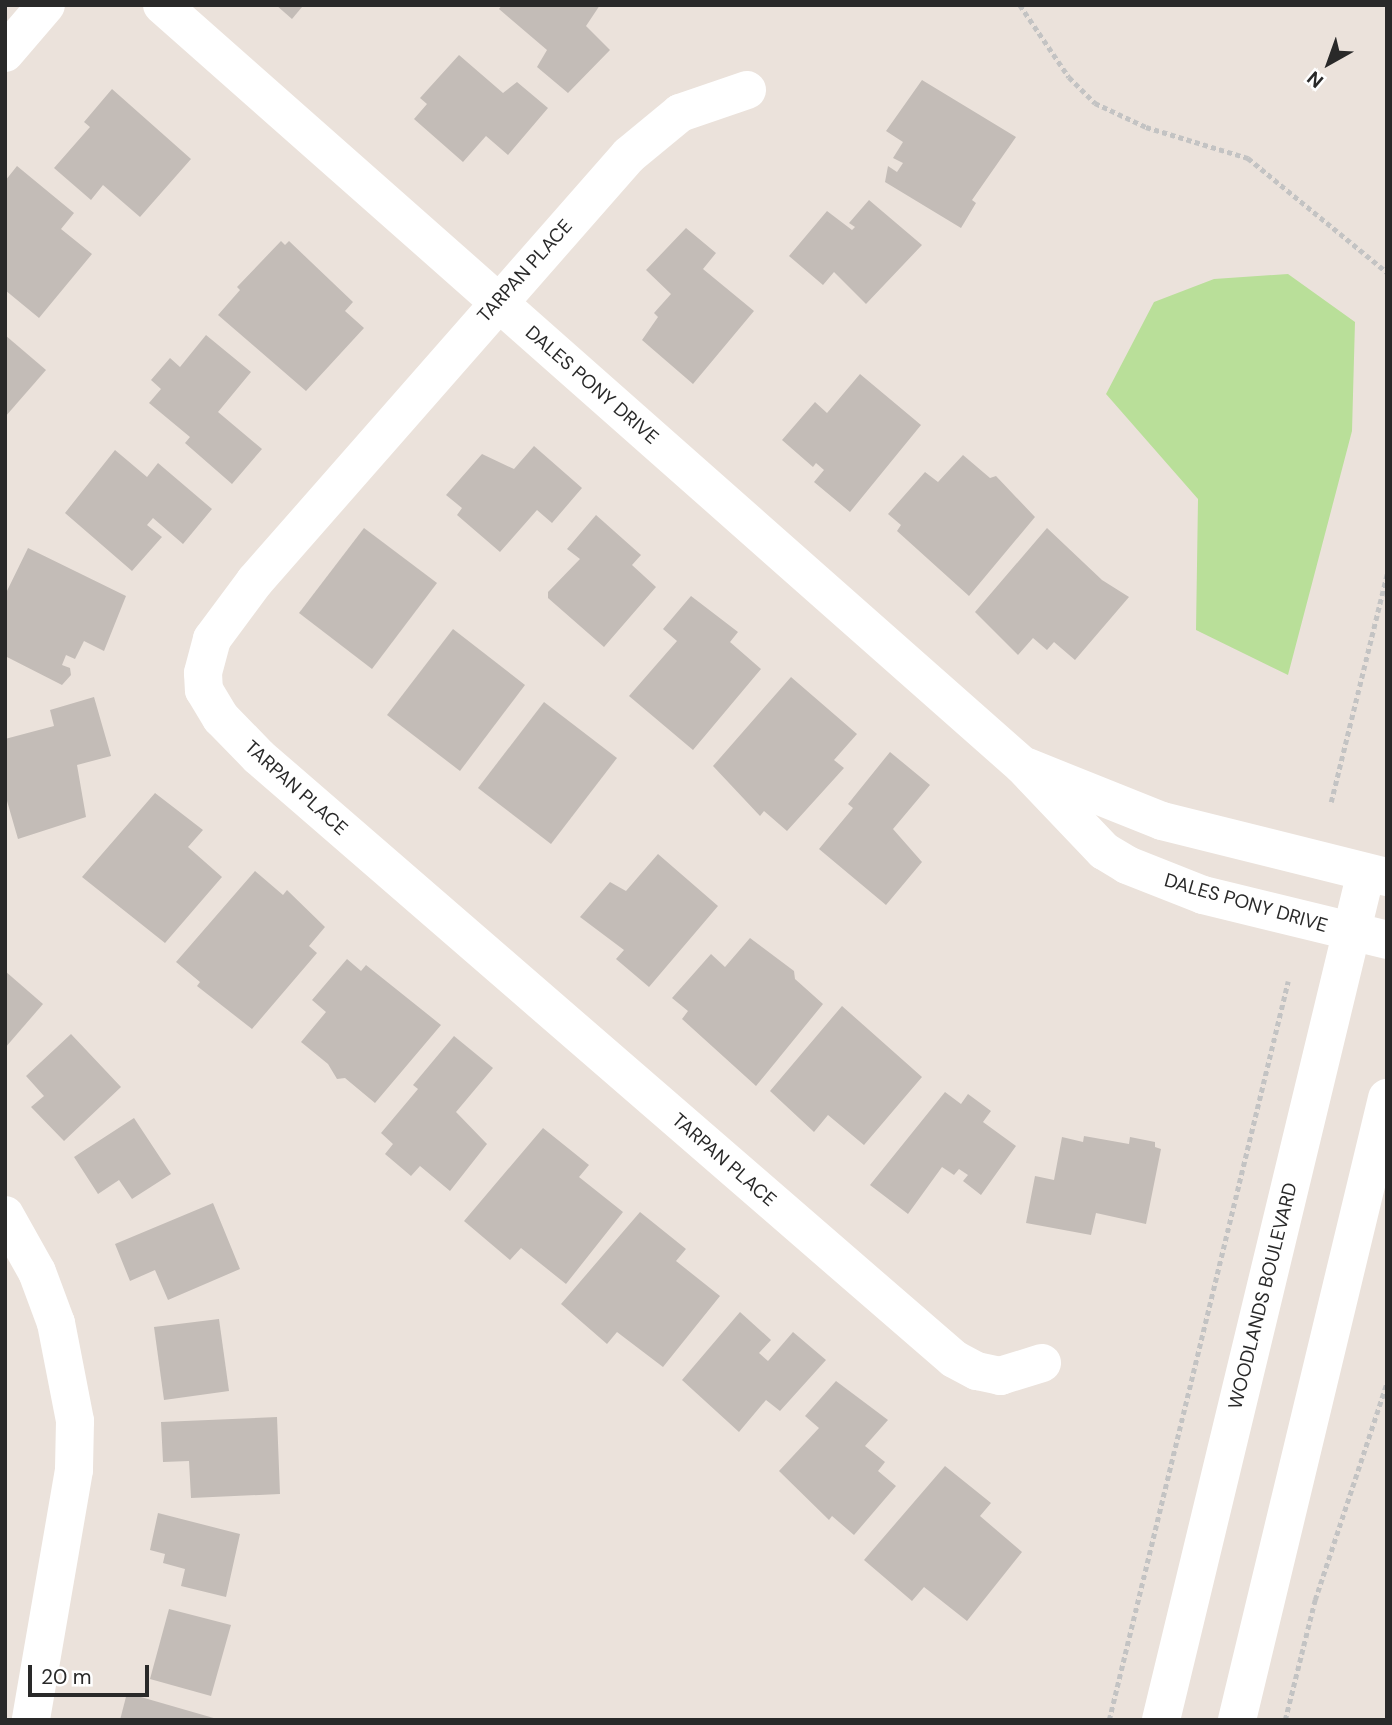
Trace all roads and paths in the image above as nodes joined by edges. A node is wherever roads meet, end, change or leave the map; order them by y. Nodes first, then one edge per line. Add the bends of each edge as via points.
1 (46, 5) edge
2 (162, 5) edge
3 (1020, 5) edge
4 (5, 53) edge
5 (747, 90) dead end
6 (1387, 272) edge
7 (498, 301) junction
8 (1387, 574) edge
9 (1022, 765) junction
10 (1331, 802) dead end
11 (1376, 875) edge
12 (1369, 936) edge
13 (1288, 981) dead end
14 (1387, 1098) edge
15 (5, 1215) edge
16 (1042, 1363) dead end
17 (1387, 1382) edge
18 (31, 1720) edge
19 (1109, 1720) edge
20 (1161, 1720) edge
21 (1237, 1720) edge
22 (1285, 1720) edge

1 - 4 street
2 - 7 street, DALES PONY DRIVE
3 - 6 path via 1069,77 1095,103 1146,127 1248,158
5 - 7 street, TARPAN PLACE via 710,99 656,129
7 - 9 street, DALES PONY DRIVE
7 - 16 street, TARPAN PLACE via 224,621 212,639 202,673 209,702 260,757 954,1359 1000,1376
8 - 10 path
9 - 11 street, DALES PONY DRIVE via 1162,821
9 - 12 street, DALES PONY DRIVE via 1083,833 1127,865 1203,895
11 - 12 street, WOODLANDS BOULEVARD
12 - 20 street, WOODLANDS BOULEVARD
13 - 19 path
14 - 21 street
15 - 18 street via 37,1272 56,1323 75,1421 74,1471
17 - 22 path via 1315,1600

